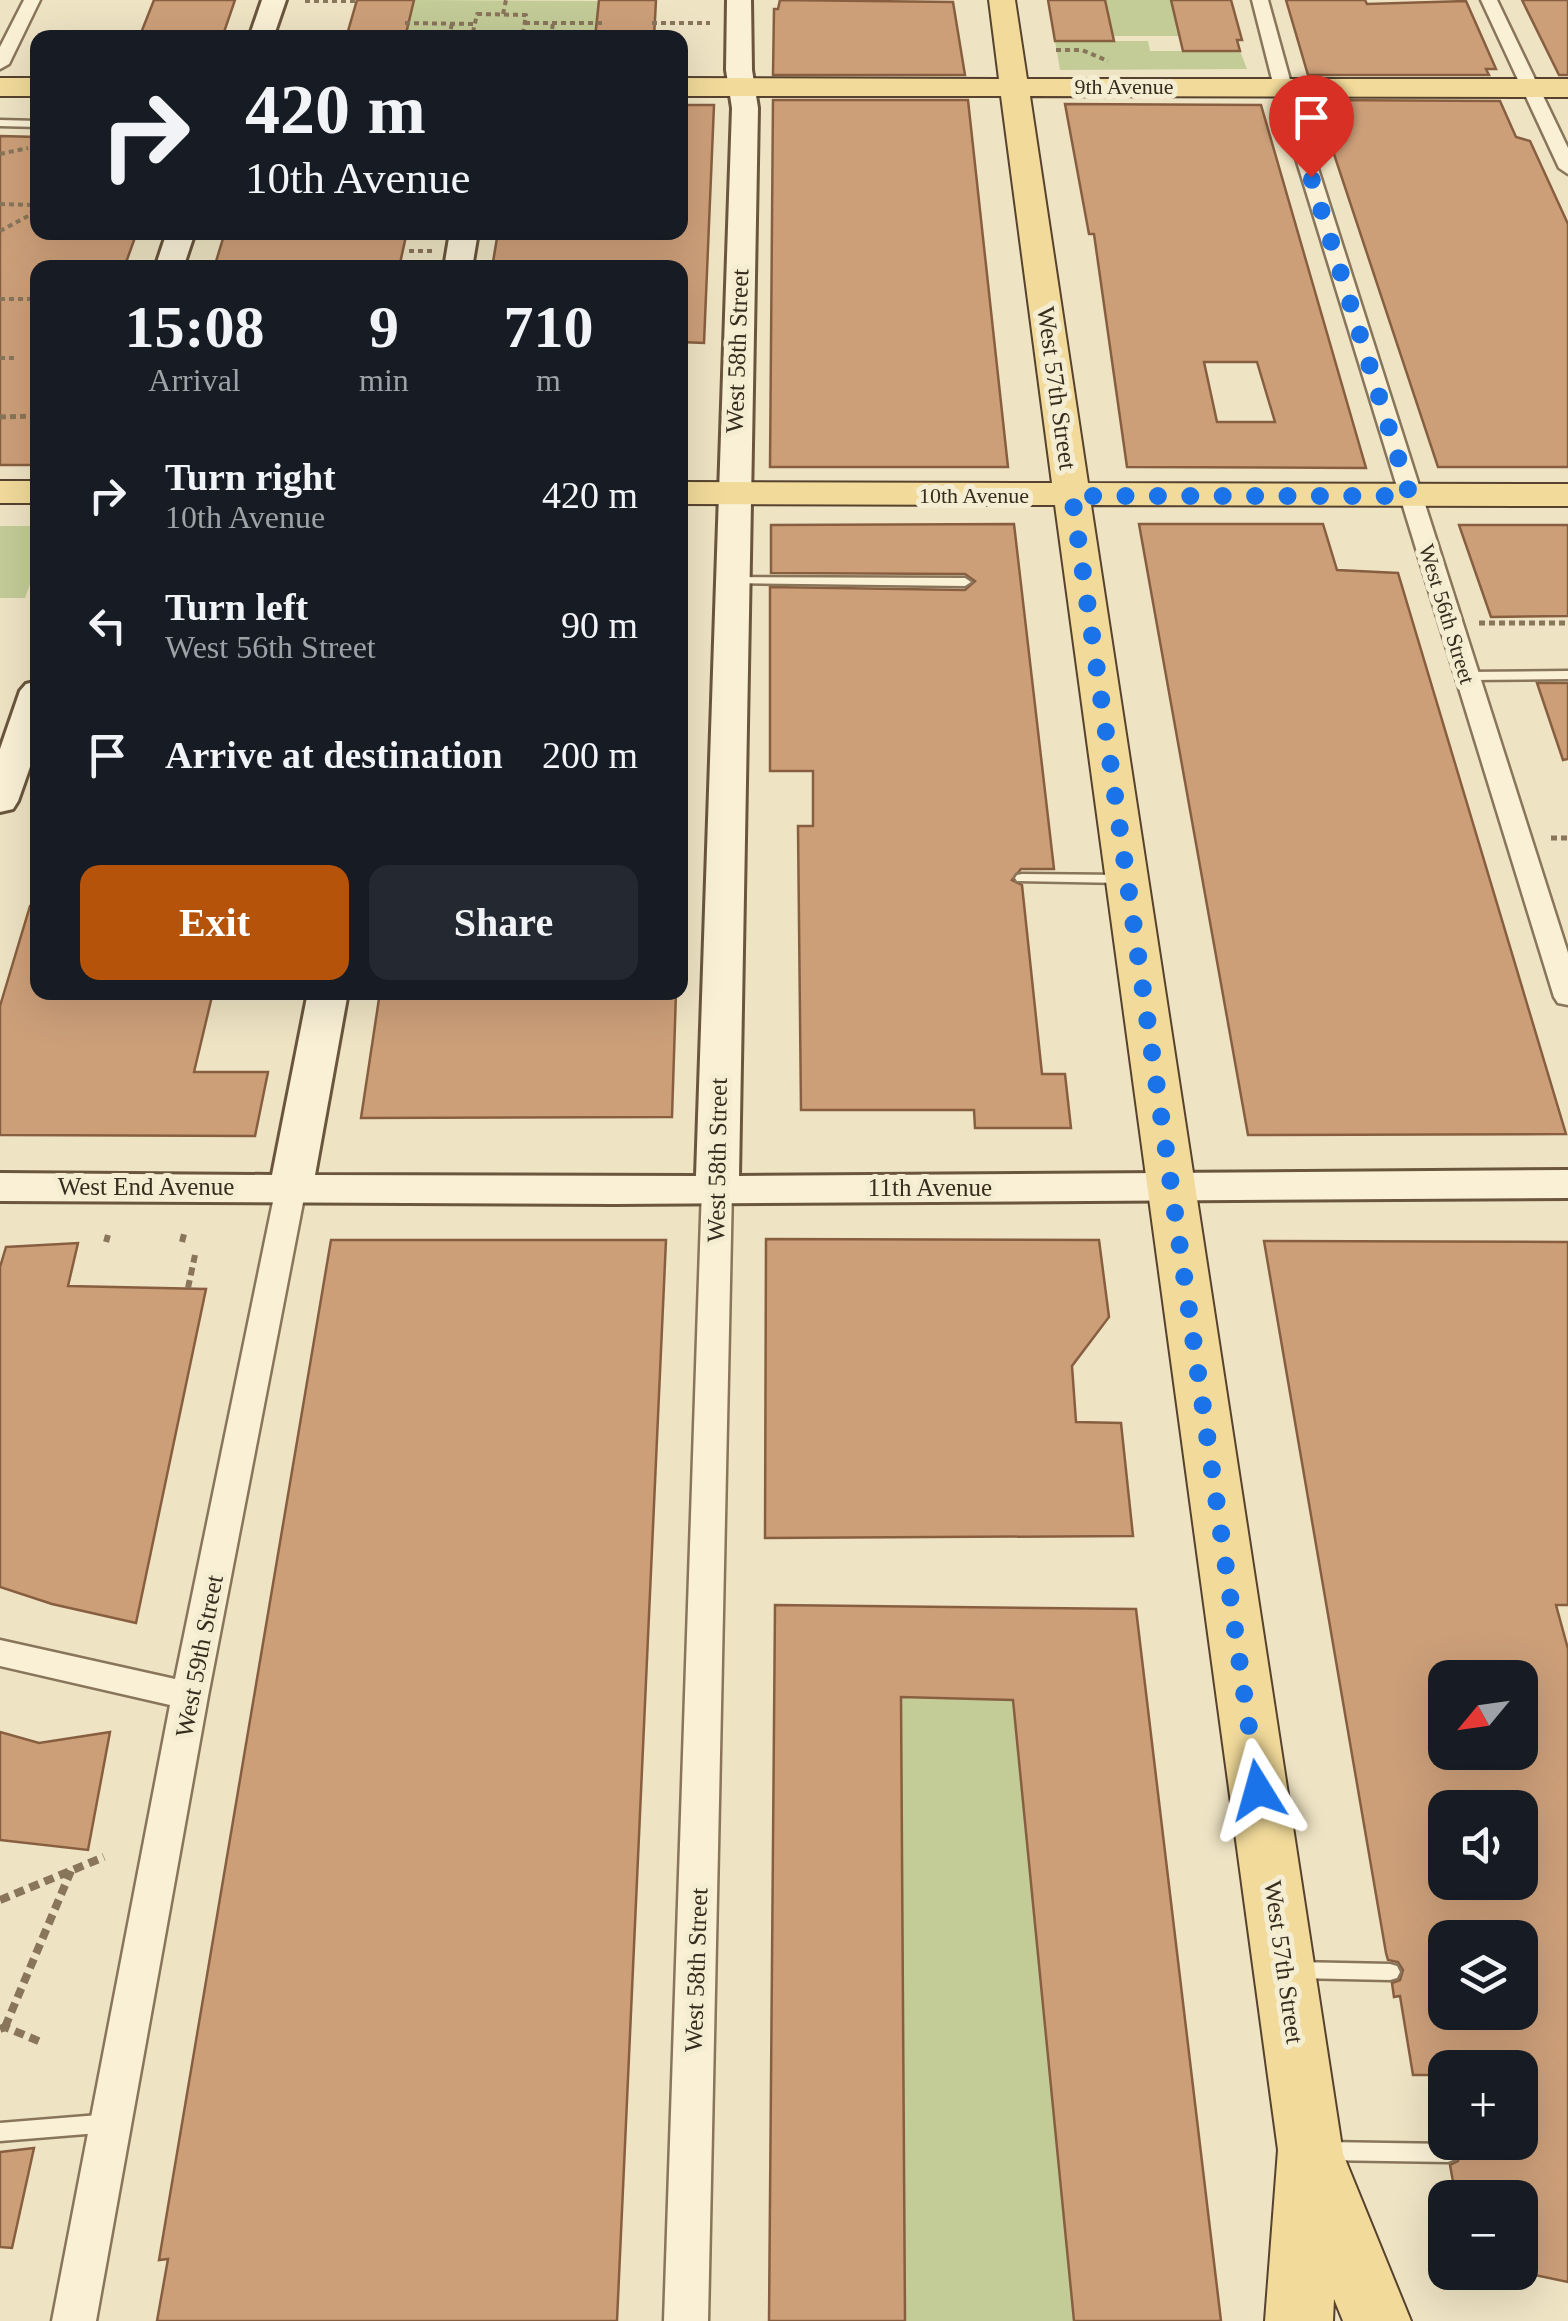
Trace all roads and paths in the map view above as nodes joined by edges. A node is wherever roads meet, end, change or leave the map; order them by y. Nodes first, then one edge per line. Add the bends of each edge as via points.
1 (32, 0) edge
2 (274, 0) edge
3 (506, 0) edge
4 (739, 0) edge
5 (1002, 0) edge
6 (1260, 0) edge
7 (1489, 0) edge
8 (305, 1) edge
9 (356, 2) edge
10 (503, 14) junction
11 (405, 23) dead end
12 (524, 23) junction
13 (553, 23) junction
14 (602, 23) dead end
15 (652, 23) dead end
16 (686, 23) dead end
17 (452, 24) junction
18 (475, 24) junction
19 (264, 30) edge
20 (451, 30) edge
21 (474, 30) edge
22 (523, 30) edge
23 (552, 30) edge
24 (0, 64) edge
25 (688, 86) edge
26 (741, 86) junction
27 (1014, 86) junction
28 (1283, 86) junction
29 (0, 88) edge
30 (30, 88) edge
31 (1530, 88) junction
32 (1568, 88) edge
33 (0, 124) edge
34 (30, 124) edge
35 (30, 149) edge
36 (0, 154) edge
37 (1568, 168) edge
38 (30, 202) edge
39 (0, 204) edge
40 (30, 215) edge
41 (0, 231) edge
42 (409, 251) dead end
43 (433, 251) dead end
44 (0, 299) edge
45 (30, 299) edge
46 (0, 358) edge
47 (16, 358) dead end
48 (30, 416) edge
49 (0, 417) edge
50 (0, 492) edge
51 (30, 492) edge
52 (688, 493) edge
53 (733, 494) junction
54 (1568, 495) edge
55 (1072, 496) junction
56 (1410, 496) junction
57 (731, 581) junction
58 (965, 582) dead end
59 (1568, 622) edge
60 (1491, 624) dead end
61 (1467, 676) junction
62 (1568, 676) edge
63 (30, 713) edge
64 (0, 801) edge
65 (1551, 838) dead end
66 (1568, 838) edge
67 (1022, 878) dead end
68 (1126, 879) junction
69 (1568, 997) edge
70 (327, 1000) edge
71 (1568, 1184) edge
72 (0, 1186) edge
73 (1169, 1186) junction
74 (292, 1187) junction
75 (716, 1188) junction
76 (195, 1255) dead end
77 (188, 1288) dead end
78 (0, 1653) edge
79 (190, 1696) junction
80 (104, 1857) dead end
81 (71, 1871) junction
82 (0, 1900) edge
83 (1286, 1970) junction
84 (1390, 1972) dead end
85 (2, 2028) edge
86 (41, 2042) dead end
87 (111, 2123) junction
88 (0, 2132) edge
89 (1311, 2150) junction
90 (1428, 2153) edge
91 (74, 2321) edge
92 (686, 2321) edge
93 (1299, 2321) edge
94 (1377, 2321) edge

1 - 24 street
2 - 19 street
3 - 10 path
4 - 26 street, West 58th Street
5 - 27 main road, West 57th Street
6 - 28 street, West 56th Street
7 - 31 street
8 - 9 path
10 - 12 path via 526,14
10 - 18 path via 477,14
11 - 17 path
12 - 13 path
12 - 22 path
13 - 14 path
13 - 23 path
15 - 16 path
17 - 18 path
17 - 20 path
18 - 21 path
25 - 26 main road, 9th Avenue
26 - 27 main road, 9th Avenue
26 - 53 street, West 58th Street
27 - 28 main road, 9th Avenue
27 - 55 main road, West 57th Street
28 - 31 main road, 9th Avenue
28 - 56 street, West 56th Street
29 - 30 main road
31 - 32 main road, 9th Avenue
31 - 37 street
33 - 34 lane
35 - 36 path
38 - 39 path
40 - 41 path
42 - 43 path
44 - 45 path
46 - 47 path
48 - 49 path
50 - 51 main road
52 - 53 main road, 10th Avenue
53 - 55 main road, 10th Avenue
53 - 57 street, West 58th Street
54 - 56 main road, 10th Avenue
55 - 56 main road, 10th Avenue
55 - 68 main road, West 57th Street
56 - 61 street, West 56th Street
57 - 58 lane
57 - 75 street, West 58th Street
59 - 60 path
61 - 62 lane
61 - 69 street, West 56th Street
63 - 64 street
65 - 66 path
67 - 68 lane
68 - 73 main road, West 57th Street
70 - 74 street, West 59th Street
71 - 73 street, 11th Avenue
72 - 74 street, West End Avenue
73 - 75 street, 11th Avenue
73 - 83 main road, West 57th Street
74 - 75 street, 11th Avenue
74 - 79 street, West 59th Street
75 - 92 street, West 58th Street
76 - 77 path
78 - 79 street
79 - 87 street, West 59th Street
80 - 81 path
81 - 82 path
81 - 85 path
83 - 84 lane
83 - 89 main road, West 57th Street
85 - 86 path
87 - 88 lane
87 - 91 street, West 59th Street
89 - 90 lane
89 - 93 main road, West 57th Street
89 - 94 main road

